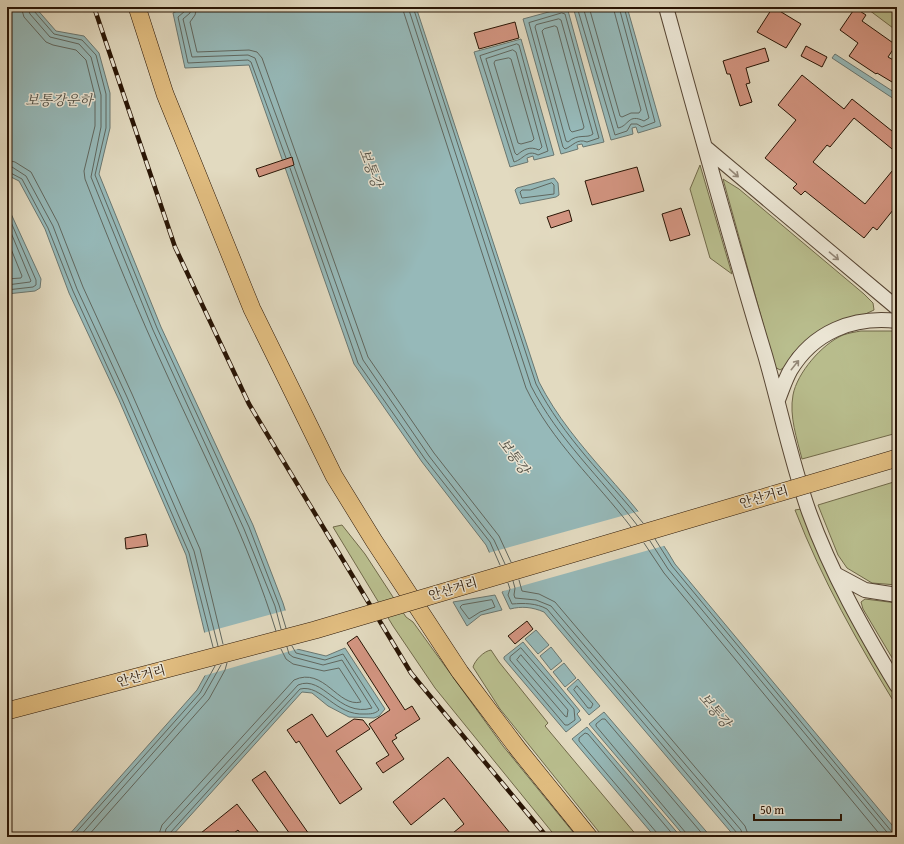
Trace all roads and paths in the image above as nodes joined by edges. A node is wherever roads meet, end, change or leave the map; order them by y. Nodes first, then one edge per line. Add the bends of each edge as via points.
1 (137, 7) edge
2 (666, 7) edge
3 (705, 147) junction
4 (897, 308) edge
5 (897, 321) edge
6 (778, 400) junction
7 (897, 458) edge
8 (837, 575) junction
9 (897, 595) edge
10 (897, 686) edge
11 (7, 710) edge
12 (589, 837) edge

1 - 12 main road via 165,94 252,309 334,476 460,672
2 - 3 street
3 -> 4 street
3 - 6 street
6 -> 5 street via 790,371 813,342 845,325 878,318
6 - 8 street via 790,452 809,512
7 - 11 main road, 안산거리, bridge via 315,630
8 - 9 street via 864,590
8 - 10 street via 857,617

